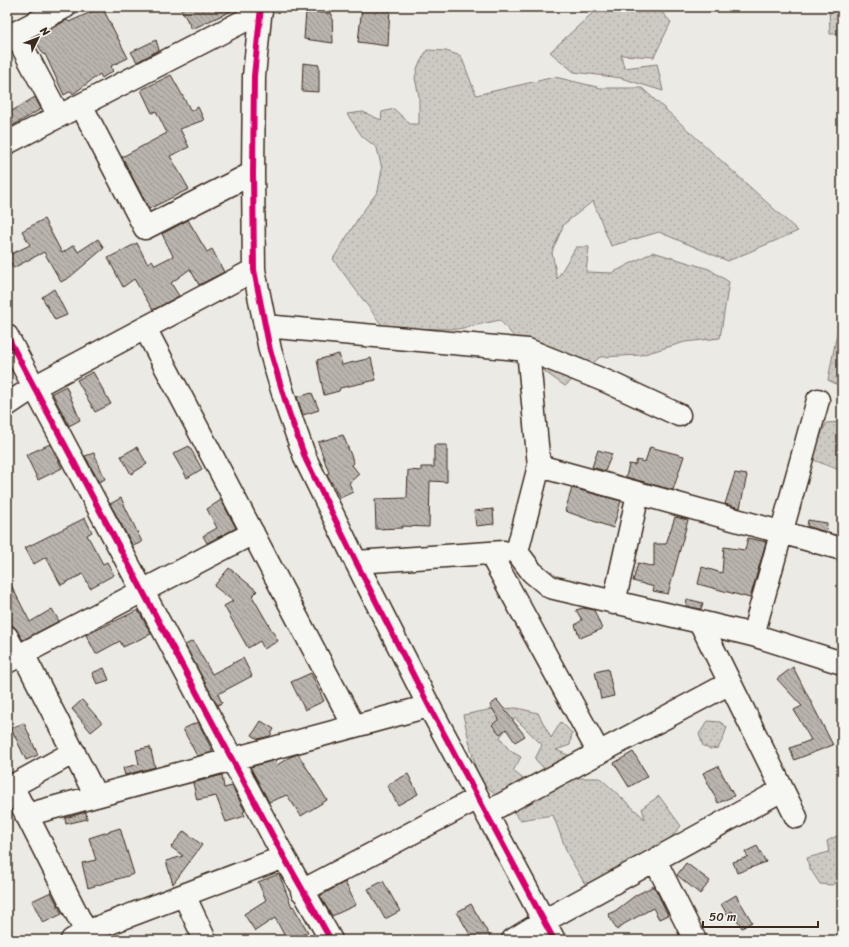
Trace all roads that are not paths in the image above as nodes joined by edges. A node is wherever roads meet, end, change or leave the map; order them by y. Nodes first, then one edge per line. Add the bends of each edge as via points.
1 (65, 7) edge
2 (261, 9) edge
3 (81, 105) junction
4 (59, 116) junction
5 (7, 143) edge
6 (253, 173) junction
7 (254, 270) junction
8 (265, 326) junction
9 (145, 328) junction
10 (7, 336) edge
11 (528, 350) junction
12 (34, 387) junction
13 (818, 400) dead end
14 (7, 404) edge
15 (679, 415) dead end
16 (539, 466) junction
17 (638, 494) junction
18 (253, 533) junction
19 (781, 533) junction
20 (842, 549) edge
21 (517, 552) junction
22 (490, 553) junction
23 (356, 562) junction
24 (142, 591) junction
25 (614, 603) junction
26 (700, 622) junction
27 (753, 635) junction
28 (7, 637) edge
29 (16, 657) edge
30 (842, 663) edge
31 (730, 683) junction
32 (429, 706) junction
33 (354, 726) junction
34 (74, 752) junction
35 (599, 753) junction
36 (232, 759) junction
37 (9, 788) edge
38 (782, 790) junction
39 (96, 796) junction
40 (482, 805) junction
41 (26, 815) junction
42 (796, 817) dead end
43 (284, 857) junction
44 (655, 860) junction
45 (302, 891) junction
46 (184, 895) junction
47 (549, 931) edge
48 (82, 937) edge
49 (204, 940) edge
50 (330, 940) edge
51 (513, 940) edge
52 (695, 940) edge

1 - 4 street via 15,33
2 - 3 street
2 - 6 street via 254,76
3 - 4 street
3 - 6 street via 145,228
4 - 5 street
6 - 7 street
7 - 8 street
7 - 9 street
8 - 11 street
8 - 23 street via 270,350 306,460
9 - 12 street
9 - 18 street
10 - 12 street
11 - 15 street via 608,382
11 - 16 street
12 - 14 street
12 - 24 street
13 - 19 street
16 - 17 street
16 - 21 street
17 - 19 street
17 - 25 street
18 - 24 street
18 - 33 street
19 - 20 street
19 - 27 street
21 - 22 street
21 - 25 street via 532,572 550,587
22 - 23 street
22 - 35 street
23 - 32 street
24 - 29 street
24 - 36 street
25 - 26 street
26 - 27 street
26 - 31 street
27 - 30 street
28 - 29 street
29 - 34 street
31 - 35 street
31 - 38 street
32 - 33 street
32 - 40 street
33 - 36 street
34 - 37 street
34 - 39 street
35 - 40 street
36 - 39 street
36 - 43 street
37 - 41 street
38 - 42 street
38 - 44 street
39 - 41 street
40 - 45 street
40 - 47 street
41 - 48 street
43 - 45 street
43 - 46 street
44 - 47 street
44 - 52 street
45 - 50 street
46 - 48 street
46 - 49 street
47 - 51 street

